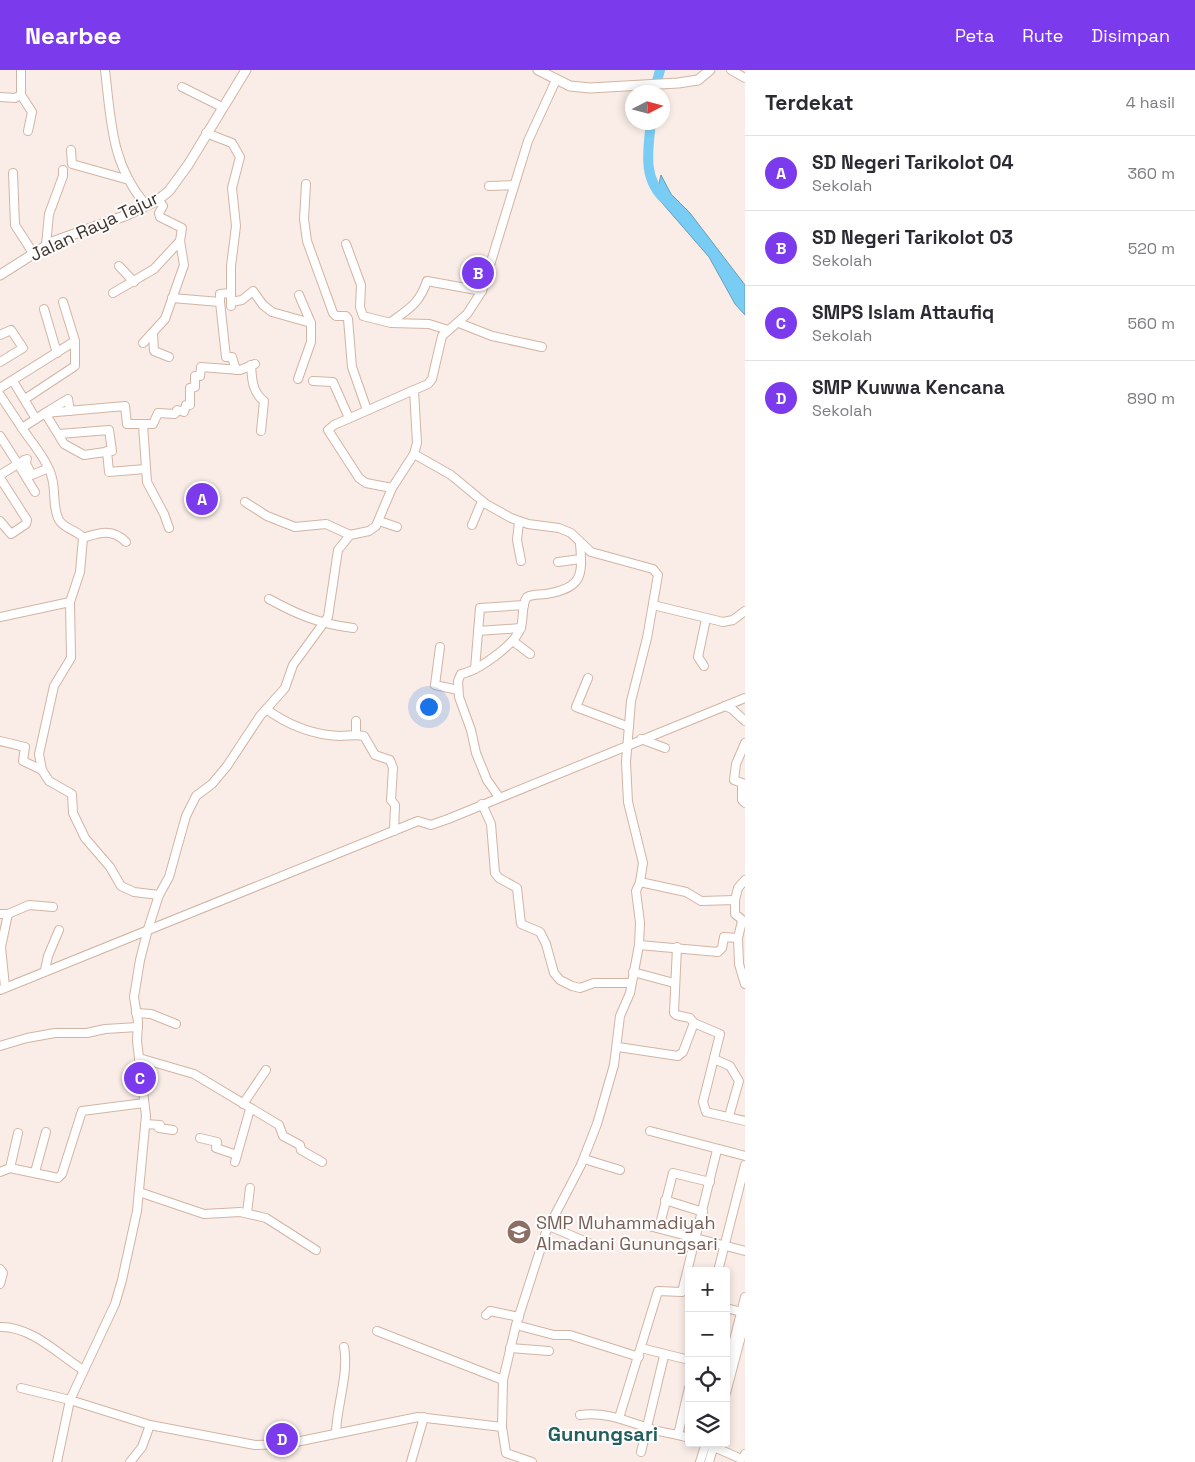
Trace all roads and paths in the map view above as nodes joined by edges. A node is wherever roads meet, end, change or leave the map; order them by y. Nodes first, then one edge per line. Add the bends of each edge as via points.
1 (21, 70) edge
2 (105, 70) edge
3 (246, 70) edge
4 (538, 70) edge
5 (710, 70) edge
6 (731, 70) edge
7 (745, 78) edge
8 (556, 80) junction
9 (182, 87) dead end
10 (21, 95) junction
11 (0, 97) edge
12 (222, 107) junction
13 (28, 131) dead end
14 (206, 133) junction
15 (71, 150) dead end
16 (63, 170) dead end
17 (13, 173) dead end
18 (129, 180) junction
19 (306, 184) dead end
20 (514, 185) junction
21 (489, 186) dead end
22 (158, 200) junction
23 (146, 205) junction
24 (180, 241) junction
25 (346, 244) dead end
26 (46, 245) junction
27 (34, 253) junction
28 (119, 266) dead end
29 (0, 275) edge
30 (134, 282) junction
31 (482, 291) junction
32 (113, 293) dead end
33 (230, 294) junction
34 (299, 295) dead end
35 (172, 298) junction
36 (63, 302) dead end
37 (220, 302) junction
38 (44, 309) dead end
39 (361, 314) junction
40 (348, 317) junction
41 (311, 323) junction
42 (391, 323) junction
43 (458, 323) junction
44 (448, 330) junction
45 (153, 334) junction
46 (0, 335) edge
47 (75, 341) junction
48 (143, 343) dead end
49 (542, 346) dead end
50 (57, 353) junction
51 (169, 357) dead end
52 (0, 362) edge
53 (236, 370) junction
54 (298, 379) dead end
55 (13, 381) junction
56 (313, 381) dead end
57 (0, 388) edge
58 (414, 390) junction
59 (0, 394) edge
60 (25, 399) junction
61 (367, 410) junction
62 (70, 411) junction
63 (45, 413) junction
64 (349, 418) junction
65 (36, 419) junction
66 (142, 425) junction
67 (22, 428) junction
68 (261, 431) dead end
69 (59, 434) junction
70 (0, 436) edge
71 (107, 451) junction
72 (414, 454) junction
73 (23, 461) junction
74 (145, 469) junction
75 (44, 470) dead end
76 (0, 476) edge
77 (392, 488) junction
78 (35, 492) dead end
79 (482, 501) junction
80 (245, 502) dead end
81 (0, 521) edge
82 (379, 521) junction
83 (519, 522) junction
84 (472, 525) dead end
85 (169, 528) dead end
86 (397, 528) dead end
87 (350, 535) junction
88 (82, 538) junction
89 (126, 542) dead end
90 (580, 544) junction
91 (581, 559) junction
92 (521, 561) dead end
93 (558, 562) dead end
94 (269, 599) dead end
95 (70, 602) junction
96 (524, 605) junction
97 (653, 605) junction
98 (745, 611) edge
99 (0, 617) edge
100 (706, 619) junction
101 (324, 624) junction
102 (353, 628) dead end
103 (521, 628) junction
104 (478, 631) junction
105 (513, 641) junction
106 (440, 647) dead end
107 (530, 654) dead end
108 (704, 666) dead end
109 (475, 670) junction
110 (588, 678) dead end
111 (458, 690) junction
112 (745, 698) edge
113 (725, 706) junction
114 (266, 709) junction
115 (356, 720) dead end
116 (745, 721) edge
117 (629, 727) junction
118 (356, 735) junction
119 (641, 739) junction
120 (0, 741) edge
121 (745, 743) edge
122 (627, 744) junction
123 (665, 748) dead end
124 (42, 770) junction
125 (500, 797) junction
126 (482, 804) junction
127 (745, 804) edge
128 (394, 831) junction
129 (745, 880) edge
130 (640, 882) junction
131 (159, 895) junction
132 (734, 900) junction
133 (53, 907) dead end
134 (4, 914) edge
135 (744, 922) edge
136 (148, 929) junction
137 (59, 930) dead end
138 (738, 938) junction
139 (639, 945) junction
140 (677, 947) junction
141 (45, 970) junction
142 (633, 972) junction
143 (630, 983) junction
144 (674, 983) junction
145 (745, 984) edge
146 (2, 988) edge
147 (136, 1014) junction
148 (694, 1023) junction
149 (176, 1024) dead end
150 (138, 1027) junction
151 (0, 1046) edge
152 (618, 1047) junction
153 (139, 1058) junction
154 (714, 1059) junction
155 (266, 1070) dead end
156 (144, 1103) junction
157 (243, 1104) junction
158 (250, 1109) junction
159 (729, 1116) junction
160 (745, 1121) edge
161 (145, 1124) junction
162 (172, 1130) dead end
163 (650, 1131) dead end
164 (18, 1132) dead end
165 (46, 1132) dead end
166 (200, 1138) dead end
167 (717, 1150) junction
168 (745, 1156) edge
169 (584, 1159) junction
170 (322, 1162) dead end
171 (745, 1165) edge
172 (10, 1168) junction
173 (620, 1170) dead end
174 (0, 1172) edge
175 (35, 1172) junction
176 (710, 1182) junction
177 (250, 1188) dead end
178 (139, 1192) junction
179 (665, 1200) junction
180 (703, 1212) junction
181 (247, 1213) junction
182 (645, 1225) dead end
183 (549, 1226) junction
184 (659, 1228) junction
185 (696, 1239) junction
186 (589, 1243) dead end
187 (725, 1245) junction
188 (316, 1250) dead end
189 (745, 1251) edge
190 (719, 1267) edge
191 (0, 1269) edge
192 (0, 1284) edge
193 (745, 1297) edge
194 (730, 1309) edge
195 (743, 1312) edge
196 (486, 1315) dead end
197 (517, 1321) junction
198 (745, 1321) edge
199 (0, 1327) edge
200 (377, 1331) dead end
201 (344, 1347) dead end
202 (510, 1348) junction
203 (641, 1348) junction
204 (549, 1351) dead end
205 (664, 1356) junction
206 (639, 1357) junction
207 (730, 1358) edge
208 (685, 1359) edge
209 (83, 1370) junction
210 (730, 1379) edge
211 (503, 1380) junction
212 (21, 1388) dead end
213 (70, 1400) junction
214 (686, 1402) edge
215 (580, 1415) dead end
216 (424, 1417) junction
217 (619, 1418) junction
218 (150, 1425) junction
219 (502, 1427) junction
220 (648, 1428) junction
221 (336, 1432) junction
222 (678, 1435) junction
223 (685, 1437) edge
224 (708, 1447) edge
225 (709, 1447) edge
226 (715, 1447) edge
227 (641, 1452) dead end
228 (745, 1454) edge
229 (57, 1462) edge
230 (130, 1462) edge
231 (411, 1462) edge
232 (532, 1462) edge
233 (700, 1462) edge
234 (709, 1462) edge

1 - 10 street
2 - 18 street via 109,118
3 - 12 main road, Jalan Raya Tajur
4 - 8 main road
5 - 8 main road via 698,80 639,87 590,88 570,86
6 - 7 street
8 - 20 street via 534,126
9 - 12 street
10 - 11 street
10 - 13 street via 32,112
12 - 14 main road, Jalan Raya Tajur
14 - 22 main road, Jalan Raya Tajur via 179,179
14 - 33 street via 232,143 240,157 232,188 236,237
15 - 18 street via 72,164
16 - 26 street via 49,214
17 - 27 street via 15,225
18 - 23 street
19 - 40 street via 304,227 308,246 333,313
20 - 21 street
20 - 31 street
22 - 23 main road, Jalan Raya Tajur
22 - 24 street via 163,206 160,217 182,227
23 - 26 main road, Jalan Raya Tajur
24 - 30 street via 154,269
24 - 35 street via 185,261
25 - 39 street via 360,285
26 - 27 main road, Jalan Raya Tajur
27 - 29 main road, Jalan Raya Tajur
28 - 30 street
30 - 32 street
31 - 42 street via 426,281 423,295
31 - 43 street
33 - 37 street via 220,294
33 - 41 street via 231,304 253,291 272,312
34 - 41 street
35 - 37 street
35 - 45 street via 165,319
36 - 47 street
37 - 53 street via 226,357 232,357
38 - 50 street
39 - 40 street
39 - 42 street
40 - 61 street via 352,367
41 - 54 street via 311,342
42 - 44 street via 429,324
43 - 44 street
43 - 49 street via 492,336
44 - 58 street via 442,336 432,379
45 - 48 street
45 - 51 street via 154,352
46 - 52 street via 11,330 23,348
47 - 50 street
47 - 60 street via 73,369
50 - 55 street
53 - 66 street via 201,367 200,376 195,376 195,387 190,388 190,405 186,405 184,412 161,412 156,414 152,424
53 - 68 street via 253,365 256,395 264,401
55 - 57 street
55 - 60 street
56 - 64 street via 333,382
58 - 61 street
58 - 72 street via 417,443
59 - 67 street
60 - 65 street
61 - 64 street
62 - 63 street
62 - 63 street via 68,399
62 - 66 street via 125,406 127,424
63 - 65 street
63 - 69 street
64 - 77 street via 331,427 328,430 331,435 359,478 366,483
65 - 67 street
66 - 74 street
67 - 88 street via 52,477 59,521
69 - 71 street via 64,444 84,455
69 - 71 street via 109,430 112,451
70 - 73 street
71 - 74 street via 109,472
72 - 77 street
72 - 79 street via 452,476
73 - 75 street via 32,475
73 - 76 street
73 - 78 street
74 - 85 street via 150,488
76 - 81 street via 27,520 11,534
77 - 82 street
79 - 83 street
79 - 84 street
80 - 87 street via 267,516 295,527 326,524
82 - 86 street
82 - 87 street via 369,531
83 - 90 street via 559,528
83 - 92 street via 517,540
87 - 101 street via 337,554 332,601
88 - 89 street via 111,532
88 - 95 street via 80,572
90 - 91 street
90 - 97 street via 591,552 655,571 658,575
91 - 93 street
91 - 96 street via 580,578 571,586 545,594 528,595
94 - 101 street
95 - 99 street
95 - 124 street via 71,658 59,674 53,691 39,748
96 - 103 street
96 - 104 street via 482,607
97 - 100 street
97 - 117 street via 631,701
98 - 100 street via 727,622
100 - 108 street via 698,657
101 - 102 street
101 - 114 street via 293,664 285,688
103 - 104 street
103 - 105 street
104 - 109 street
105 - 107 street
105 - 109 street
106 - 111 street via 435,686
109 - 111 street via 460,675
110 - 117 street via 576,707
111 - 125 street via 484,773
112 - 113 street
113 - 116 street
113 - 119 street
114 - 118 street via 289,724 307,730
114 - 131 street via 227,766 192,801 169,877
115 - 118 street
117 - 122 street
118 - 128 street via 364,736 375,755 391,763 393,768 391,800 396,805
119 - 122 street
119 - 123 street
120 - 124 street via 25,747 23,761
121 - 127 street via 736,764 734,780 742,783
122 - 125 street
122 - 130 street via 631,818 643,863
124 - 131 street via 49,781 72,794 76,819 85,838 110,866 121,886 134,892
125 - 126 street
126 - 128 street via 431,825 418,821
126 - 143 street via 492,824 495,873 517,888 522,924 540,932 554,973 576,988 594,983
128 - 136 street
129 - 132 street
130 - 132 street via 686,892 702,901
130 - 139 street via 636,897
131 - 136 street
132 - 135 street via 735,914
133 - 134 street via 29,905
134 - 146 street
135 - 138 street
136 - 141 street
136 - 147 street via 134,996
137 - 141 street
138 - 140 street via 724,937 718,952
138 - 145 street via 738,964
139 - 140 street
139 - 142 street
140 - 144 street
141 - 146 street
142 - 143 street
142 - 144 street
143 - 152 street via 630,993 620,1016
144 - 148 street via 674,1013 690,1018
147 - 149 street via 151,1014
147 - 150 street
148 - 152 street via 684,1052 678,1056
148 - 154 street via 720,1034
150 - 151 street via 55,1033
150 - 153 street
152 - 169 street via 598,1124
153 - 156 street
153 - 157 street via 194,1074
154 - 159 street via 730,1066 739,1081
154 - 159 street via 703,1106 706,1112
155 - 157 street
156 - 161 street
156 - 175 street via 82,1110 62,1174 55,1178
157 - 158 street
158 - 166 street via 236,1158 216,1148 217,1142
158 - 170 street via 279,1125 283,1136
159 - 160 street
161 - 162 street
161 - 178 street
163 - 167 street
164 - 172 street
165 - 175 street
167 - 168 street
167 - 176 street
169 - 173 street
169 - 183 street
171 - 187 street
172 - 174 street
172 - 175 street
176 - 179 street via 673,1173
176 - 180 street
177 - 181 street
178 - 181 street via 204,1214
178 - 209 street via 122,1280
179 - 180 street
179 - 184 street
180 - 185 street
181 - 188 street via 274,1221
182 - 184 street
183 - 186 street
183 - 197 street
184 - 185 street
185 - 187 street
185 - 203 street via 682,1292 658,1291
187 - 189 street
187 - 190 street
191 - 192 street via 3,1273
193 - 195 street
194 - 195 street
195 - 207 street
196 - 197 street via 492,1311
197 - 202 street
197 - 206 street via 547,1334 570,1336
198 - 210 street
199 - 209 street via 17,1329 35,1338
200 - 211 street
201 - 221 street via 346,1364
202 - 204 street
202 - 211 street
203 - 205 street
203 - 206 street
205 - 208 street
205 - 220 street
206 - 217 street
209 - 213 street
211 - 219 street
212 - 213 street
213 - 218 street
213 - 229 street
214 - 222 street
215 - 217 street via 589,1413
216 - 219 street
216 - 221 street
216 - 231 street
217 - 220 street
218 - 221 street via 274,1446
218 - 230 street via 142,1447
219 - 232 street via 506,1453
220 - 222 street
220 - 227 street
222 - 223 street
224 - 233 street
225 - 234 street
226 - 228 street via 739,1458

